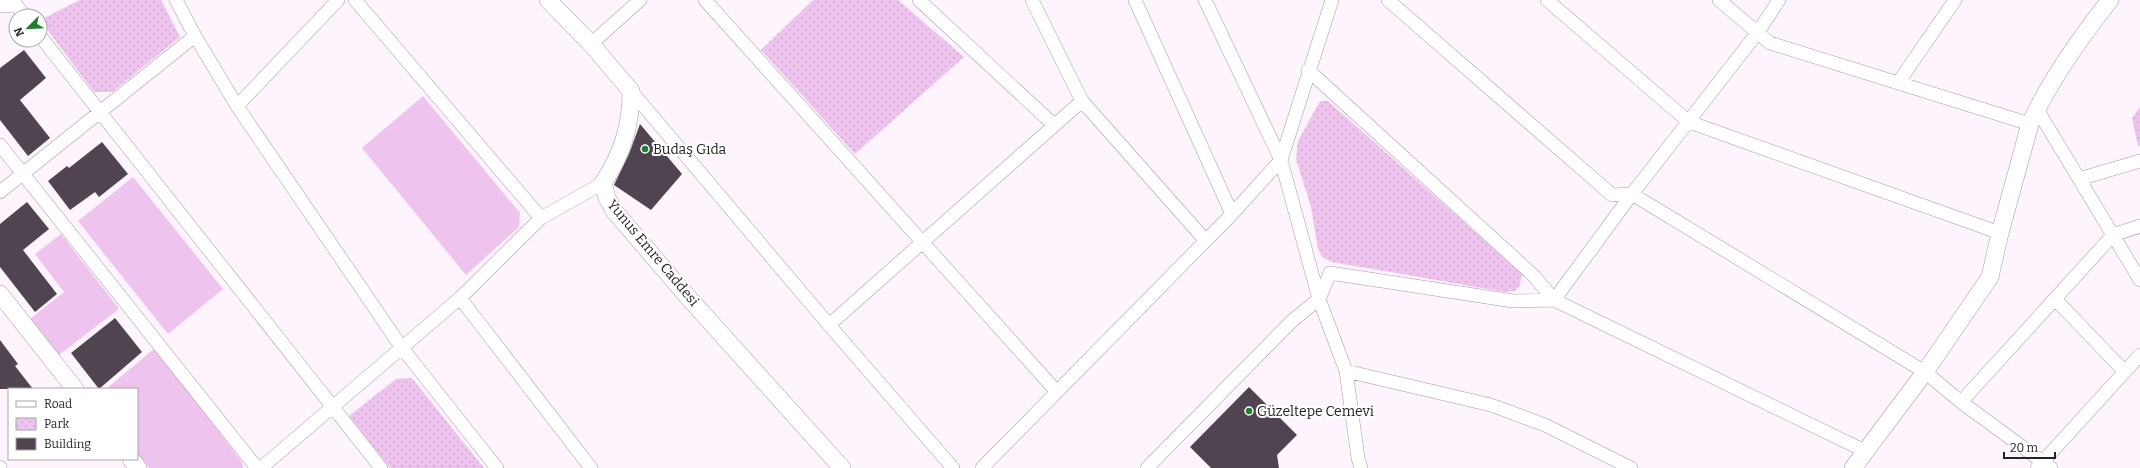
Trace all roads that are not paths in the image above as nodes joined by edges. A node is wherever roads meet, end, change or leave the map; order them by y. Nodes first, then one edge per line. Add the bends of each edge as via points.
1 (176, 0) edge
2 (338, 0) edge
3 (355, 0) edge
4 (548, 0) edge
5 (640, 0) edge
6 (705, 0) edge
7 (920, 0) edge
8 (1032, 0) edge
9 (1135, 0) edge
10 (1205, 0) edge
11 (1332, 0) edge
12 (1388, 0) edge
13 (1547, 0) edge
14 (1719, 0) edge
15 (1779, 0) edge
16 (1955, 0) edge
17 (2110, 0) edge
18 (14, 3) edge
19 (0, 6) edge
20 (1758, 32) junction
21 (195, 36) junction
22 (591, 44) junction
23 (48, 46) edge
24 (1308, 70) junction
25 (1898, 83) junction
26 (631, 91) junction
27 (1082, 101) junction
28 (237, 106) junction
29 (2037, 109) junction
30 (100, 112) junction
31 (1689, 122) junction
32 (2030, 124) junction
33 (1054, 125) junction
34 (0, 145) edge
35 (1281, 160) junction
36 (2140, 161) edge
37 (23, 174) junction
38 (2079, 179) junction
39 (603, 183) junction
40 (0, 192) edge
41 (1632, 194) junction
42 (1232, 214) junction
43 (541, 218) junction
44 (2140, 226) edge
45 (2000, 233) junction
46 (2113, 235) junction
47 (1206, 241) junction
48 (923, 242) junction
49 (2140, 280) edge
50 (0, 294) edge
51 (460, 298) junction
52 (1319, 299) junction
53 (2055, 299) junction
54 (1554, 300) junction
55 (829, 325) junction
56 (402, 348) junction
57 (2140, 355) edge
58 (1346, 371) junction
59 (1925, 372) junction
60 (2125, 372) junction
61 (75, 388) edge
62 (1057, 392) junction
63 (1961, 402) junction
64 (333, 407) junction
65 (1865, 451) junction
66 (132, 460) edge
67 (2044, 466) edge
68 (138, 468) edge
69 (258, 468) edge
70 (261, 468) edge
71 (381, 468) edge
72 (497, 468) edge
73 (591, 468) edge
74 (842, 468) edge
75 (954, 468) edge
76 (982, 468) edge
77 (1146, 468) edge
78 (1361, 468) edge
79 (1631, 468) edge
80 (1853, 468) edge

1 - 21 street
2 - 28 street
3 - 43 street
4 - 22 street
5 - 22 street
6 - 48 street
7 - 33 street
8 - 27 street
9 - 42 street
10 - 35 street
11 - 24 street
12 - 41 street via 1612,196
13 - 31 street
14 - 20 street
15 - 20 street
16 - 25 street
17 - 29 street via 2088,29
18 - 19 street
20 - 25 street via 1770,43
20 - 31 street
21 - 28 street
21 - 30 street
22 - 26 street
23 - 30 street
24 - 35 street
24 - 54 street via 1534,276
25 - 32 street
26 - 39 street, Yunus Emre Caddesi via 631,113 627,133 621,152
26 - 55 street
27 - 33 street
27 - 47 street
28 - 56 street
29 - 32 street
29 - 38 street
30 - 37 street
30 - 64 street
31 - 41 street
31 - 45 street
32 - 45 street
33 - 48 street
34 - 37 street
35 - 42 street
35 - 52 street
36 - 38 street
37 - 40 street
37 - 69 street
38 - 46 street
39 - 43 street
39 - 74 street, Yunus Emre Caddesi via 607,198 619,216
41 - 54 street
41 - 59 street
42 - 47 street
43 - 51 street
44 - 46 street
45 - 59 street via 1990,277
46 - 49 street
46 - 53 street
47 - 62 street
48 - 55 street
48 - 62 street
50 - 61 street
51 - 56 street
51 - 73 street
52 - 54 street via 1330,273 1513,301
52 - 58 street
52 - 77 street via 1293,320
53 - 60 street
53 - 63 street
54 - 65 street
55 - 75 street
56 - 64 street
56 - 72 street
57 - 60 street
58 - 78 street
58 - 79 street via 1491,405 1545,425
59 - 63 street
59 - 65 street
60 - 67 street
62 - 76 street
63 - 67 street
64 - 70 street
64 - 71 street
65 - 80 street
66 - 68 street

